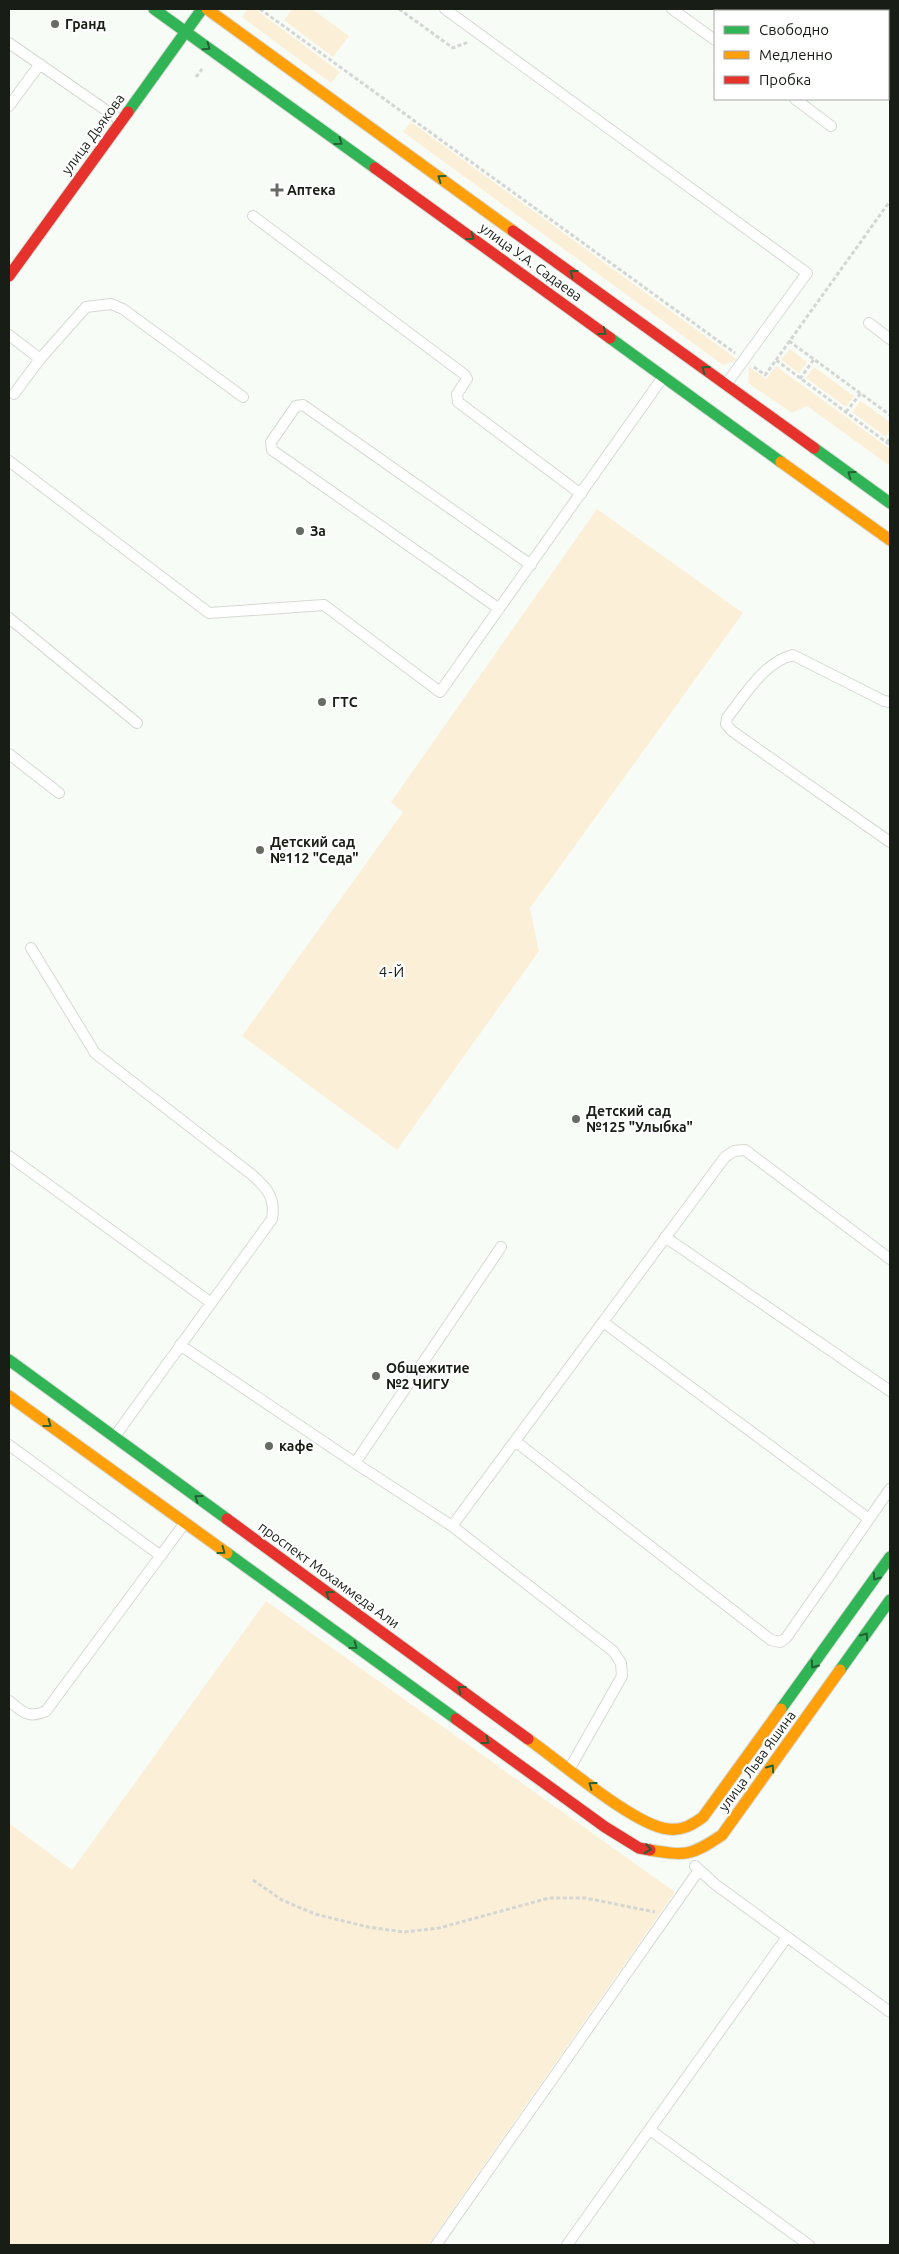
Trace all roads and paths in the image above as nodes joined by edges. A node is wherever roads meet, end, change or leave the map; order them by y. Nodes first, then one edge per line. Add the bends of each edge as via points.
1 (154, 9) edge
2 (202, 9) edge
3 (207, 9) edge
4 (260, 9) edge
5 (399, 9) edge
6 (445, 9) edge
7 (672, 9) edge
8 (186, 32) junction
9 (714, 39) edge
10 (9, 43) edge
11 (476, 47) dead end
12 (40, 64) junction
13 (795, 100) edge
14 (9, 106) edge
15 (121, 120) junction
16 (831, 126) dead end
17 (890, 201) edge
18 (253, 216) dead end
19 (9, 276) edge
20 (869, 323) dead end
21 (9, 335) edge
22 (890, 339) edge
23 (789, 341) junction
24 (40, 359) junction
25 (814, 359) junction
26 (744, 360) junction
27 (776, 360) junction
28 (664, 377) junction
29 (800, 378) junction
30 (726, 384) junction
31 (860, 393) junction
32 (14, 394) dead end
33 (243, 397) dead end
34 (846, 412) junction
35 (890, 415) edge
36 (890, 438) edge
37 (889, 443) edge
38 (9, 460) edge
39 (581, 494) junction
40 (890, 502) edge
41 (890, 540) edge
42 (531, 565) junction
43 (498, 608) junction
44 (9, 618) edge
45 (890, 702) edge
46 (137, 723) dead end
47 (9, 754) edge
48 (59, 793) dead end
49 (890, 842) edge
50 (31, 948) dead end
51 (9, 1156) edge
52 (665, 1237) junction
53 (501, 1247) dead end
54 (890, 1259) edge
55 (210, 1302) junction
56 (603, 1322) junction
57 (180, 1345) junction
58 (9, 1360) edge
59 (890, 1391) edge
60 (9, 1396) edge
61 (114, 1437) junction
62 (515, 1441) junction
63 (9, 1445) edge
64 (355, 1463) junction
65 (890, 1489) edge
66 (869, 1519) junction
67 (184, 1523) junction
68 (452, 1526) junction
69 (160, 1556) junction
70 (890, 1557) edge
71 (890, 1600) edge
72 (876, 1606) edge
73 (9, 1701) edge
74 (569, 1768) junction
75 (660, 1830) junction
76 (682, 1855) junction
77 (699, 1870) junction
78 (253, 1880) dead end
79 (668, 1914) junction
80 (787, 1937) junction
81 (890, 2012) edge
82 (650, 2130) junction
83 (436, 2245) edge
84 (566, 2245) edge
85 (809, 2245) edge

1 - 8 main road, улица У.А. Садаева
2 - 8 main road, улица Дьякова
30 -> 3 main road, улица У.А. Садаева
4 - 26 path
5 - 11 path via 453,48 468,41
6 - 26 lane via 807,273
7 - 9 lane
8 - 15 main road, улица Дьякова
8 -> 28 main road, улица У.А. Садаева
10 - 12 lane
12 - 14 lane
12 - 15 lane
13 - 16 lane
15 - 19 main road, улица Дьякова
17 - 23 path
18 - 39 lane via 465,375 466,382 456,397 458,402
20 - 22 lane
21 - 24 lane
23 - 25 path
23 - 27 path
24 - 32 lane
24 - 33 lane via 86,307 112,304
25 - 29 path
25 - 31 path
26 - 27 path via 765,375
26 - 30 lane
27 - 29 path
28 - 39 lane
28 - 41 main road, улица У.А. Садаева
29 - 34 path
40 -> 30 main road, улица У.А. Садаева
31 - 34 path
31 - 35 path
34 - 37 path
36 - 37 path
38 - 43 lane via 209,613 324,605 440,692
39 - 42 lane
42 - 43 lane
42 - 43 lane via 303,405 296,406 270,442 272,450
44 - 46 lane
45 - 49 lane via 793,655 771,664 727,718 726,724
47 - 48 lane
50 - 55 lane via 95,1053 251,1174 272,1196 272,1219
51 - 55 lane
52 - 54 lane via 725,1157 734,1151 745,1150
52 - 56 lane
52 - 59 lane
53 - 64 lane
55 - 57 lane
56 - 62 lane
56 - 66 lane
57 - 61 lane
57 - 64 lane
58 - 61 main road, проспект Мохаммеда Али
60 -> 67 main road
74 -> 61 main road, проспект Мохаммеда Али
62 - 66 lane via 770,1640 780,1642 786,1638
62 - 68 lane
63 - 69 lane
64 - 68 lane
65 - 66 lane
67 - 69 lane
67 -> 76 main road, улица Льва Яшина via 605,1827 639,1848
68 - 74 lane via 613,1651 621,1663 622,1676
69 - 73 lane via 46,1711 35,1716 24,1713
70 -> 72 main road, улица Льва Яшина
71 - 72 main road, улица Льва Яшина
72 -> 75 main road, улица Льва Яшина via 703,1817 692,1827
76 -> 72 main road, улица Льва Яшина via 700,1850 722,1835
75 -> 74 main road, проспект Мохаммеда Али via 631,1814
75 - 76 lane
76 - 77 lane
77 - 79 lane
77 - 80 lane
78 - 79 path via 282,1900 316,1914 404,1932 440,1928 549,1898 585,1898
79 - 83 lane
80 - 81 lane
80 - 82 lane
82 - 84 lane
82 - 85 lane

